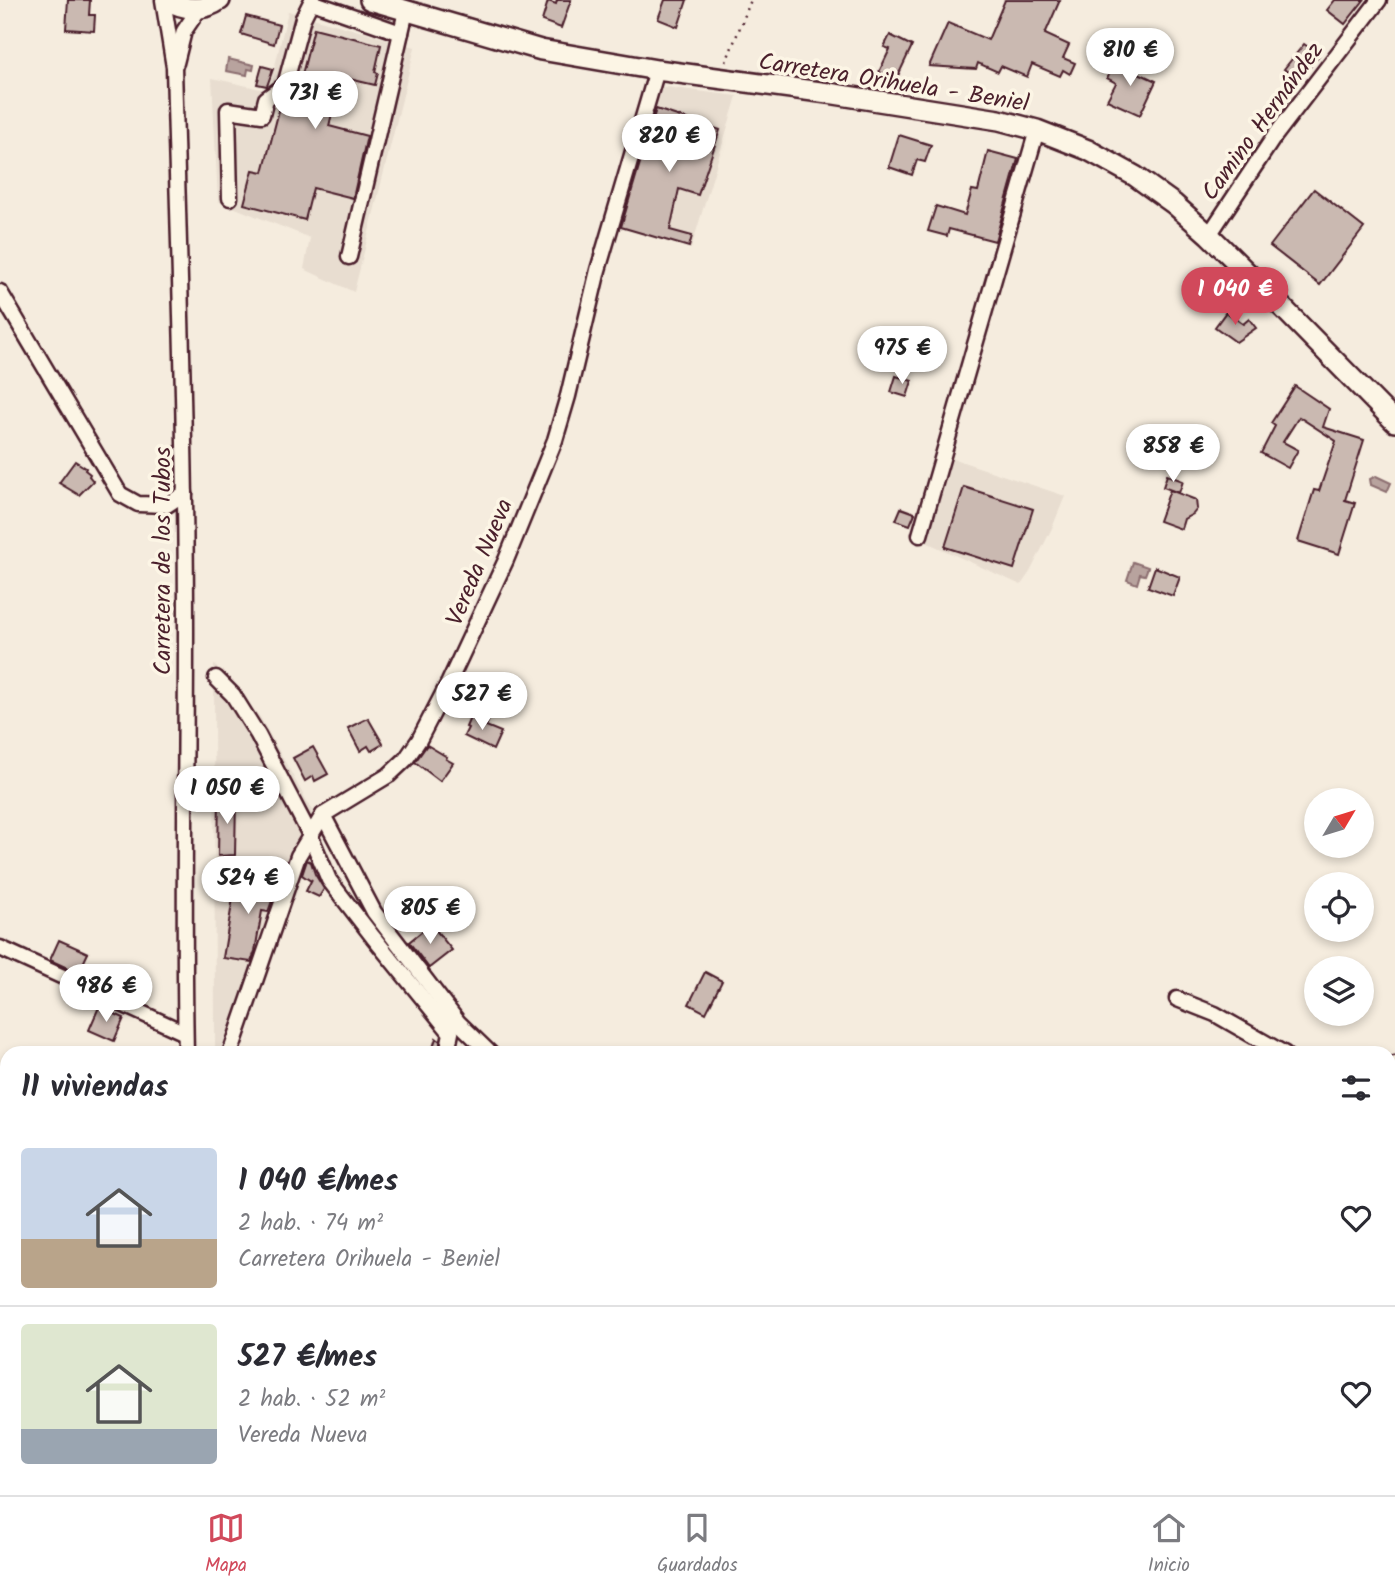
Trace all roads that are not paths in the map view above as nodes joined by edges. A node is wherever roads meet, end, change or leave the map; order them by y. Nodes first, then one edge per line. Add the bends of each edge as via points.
1 (165, 0) edge
2 (220, 0) edge
3 (1379, 0) edge
4 (312, 1) edge
5 (374, 1) edge
6 (199, 9) junction
7 (406, 11) junction
8 (401, 33) junction
9 (174, 67) junction
10 (657, 71) junction
11 (1037, 130) junction
12 (230, 198) dead end
13 (1209, 235) junction
14 (349, 257) dead end
15 (0, 292) edge
16 (1395, 422) edge
17 (185, 494) junction
18 (920, 535) dead end
19 (216, 678) dead end
20 (323, 815) junction
21 (310, 835) junction
22 (0, 948) edge
23 (1177, 999) dead end
24 (185, 1033) junction
25 (449, 1043) dead end
26 (186, 1046) edge
27 (233, 1046) edge
28 (483, 1046) edge
29 (1271, 1046) edge

1 - 6 main road
1 - 9 street, Carretera de los Tubos
2 - 6 main road
3 - 13 street, Camino Hernández via 1273,137
4 - 8 street
4 - 12 street via 285,85 266,99 262,115 228,110
5 - 7 main road, Carretera Orihuela - Beniel
6 - 9 street, Carretera de los Tubos via 184,31
7 - 8 street
7 - 10 main road, Carretera Orihuela - Beniel via 541,50
8 - 14 street
9 - 17 street, Carretera de los Tubos
10 - 11 main road, Carretera Orihuela - Beniel via 828,93
10 - 20 street, Vereda Nueva via 598,270 555,440 506,560 449,682 406,759 389,775
11 - 13 main road, Carretera Orihuela - Beniel via 1088,150 1135,176
11 - 18 street
13 - 16 main road, Carretera Orihuela - Beniel
15 - 17 street via 120,494 138,504 167,505
17 - 24 street, Carretera de los Tubos
19 - 21 street via 233,695 258,735
20 - 21 street, Vereda Nueva
20 - 28 street via 374,912 458,1022
21 - 25 street via 330,880 451,1033
21 - 27 street, Vereda Nueva via 288,881
22 - 24 street
23 - 29 street via 1215,1014
24 - 26 street, Carretera de los Tubos

